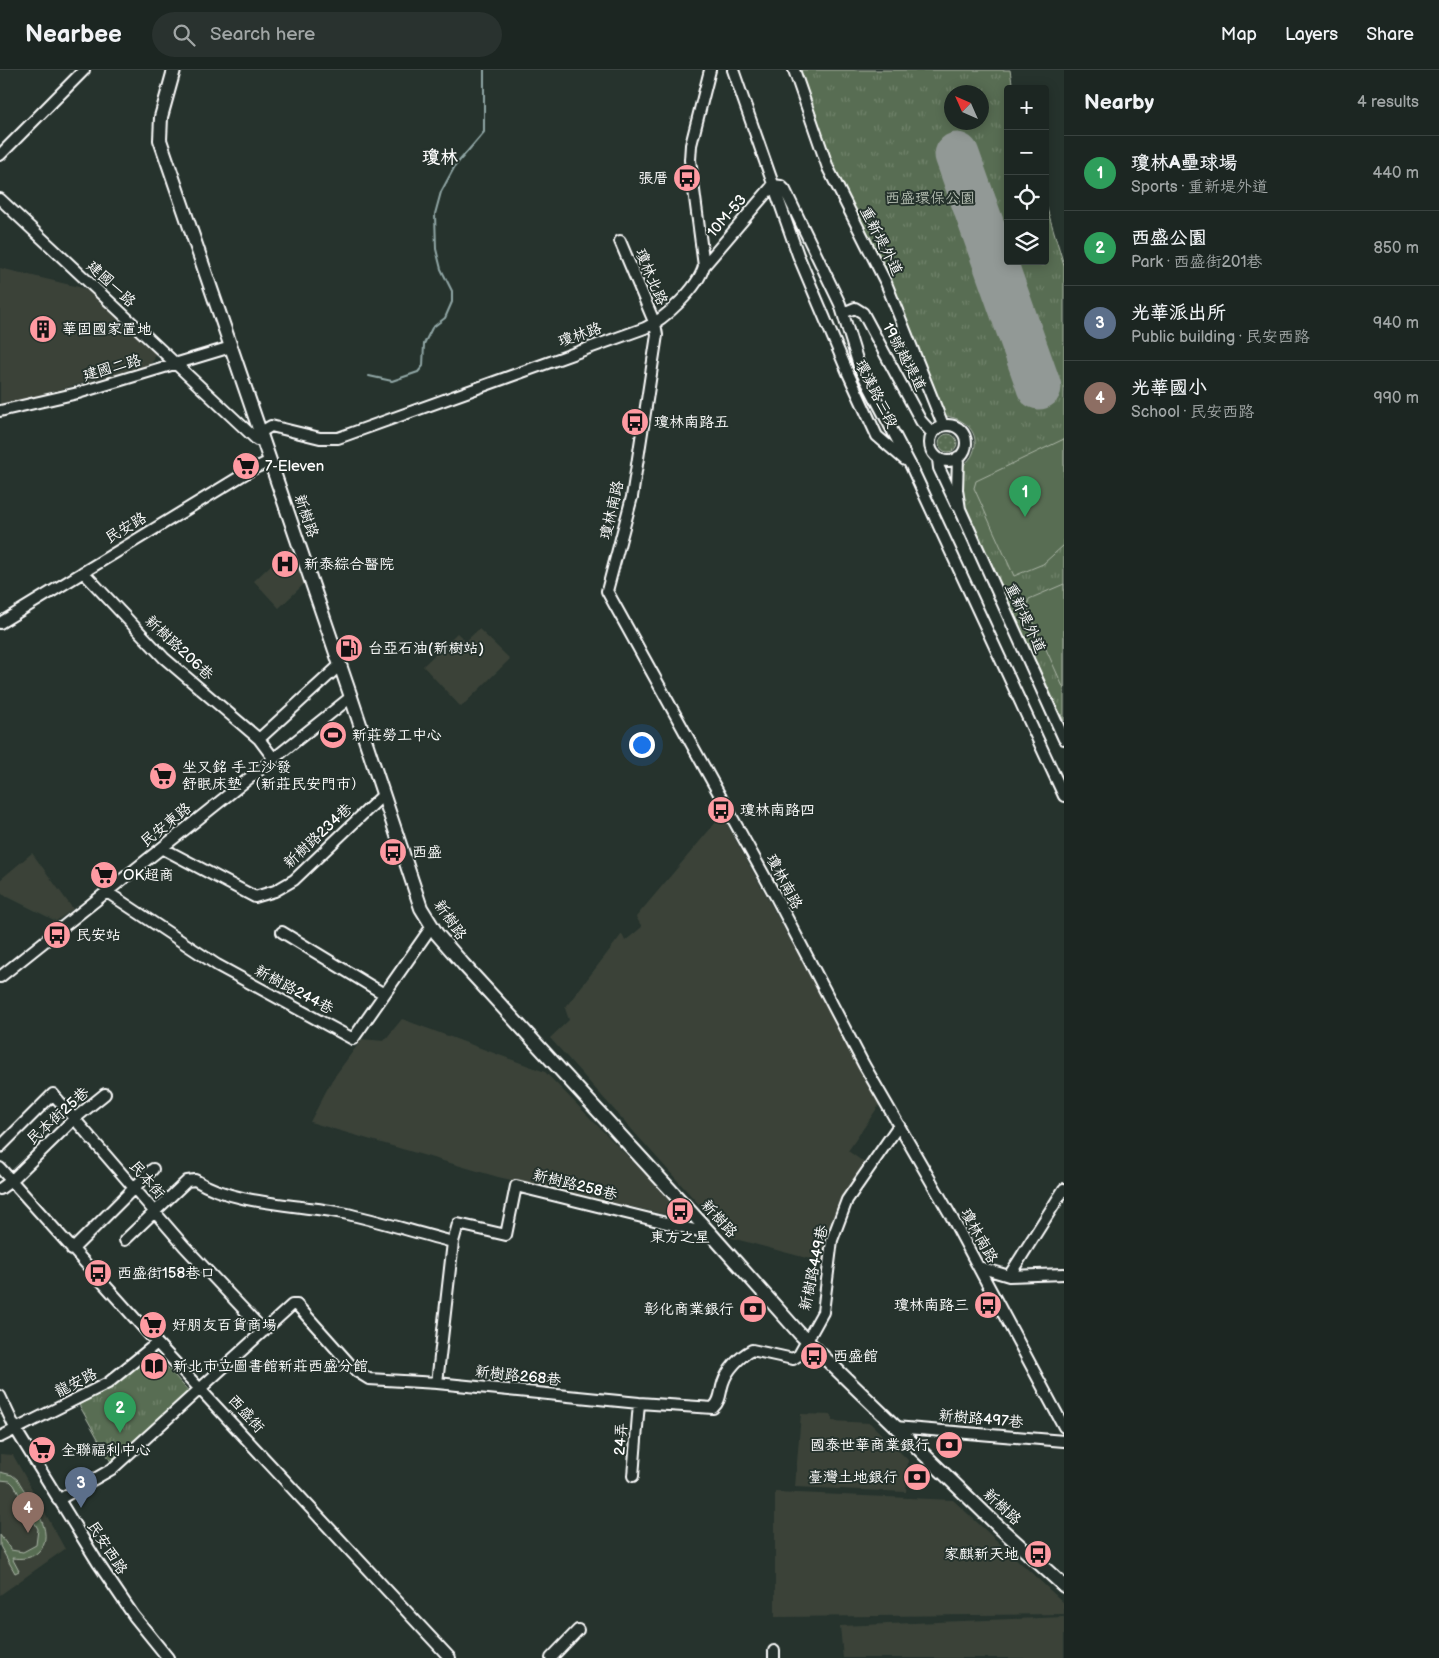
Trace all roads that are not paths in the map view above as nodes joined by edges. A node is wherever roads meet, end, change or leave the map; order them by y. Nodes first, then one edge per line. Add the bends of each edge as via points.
1 (84, 70) edge
2 (174, 70) edge
3 (710, 70) edge
4 (733, 70) edge
5 (794, 70) edge
6 (0, 155) edge
7 (773, 185) junction
8 (0, 199) edge
9 (620, 241) dead end
10 (704, 266) junction
11 (843, 313) junction
12 (655, 324) junction
13 (231, 347) junction
14 (176, 364) junction
15 (0, 411) edge
16 (943, 425) junction
17 (932, 433) junction
18 (256, 434) junction
19 (268, 457) junction
20 (958, 457) junction
21 (938, 459) junction
22 (911, 466) junction
23 (960, 509) junction
24 (83, 572) junction
25 (0, 623) edge
26 (340, 665) junction
27 (351, 697) junction
28 (259, 739) junction
29 (1064, 739) edge
30 (274, 759) junction
31 (384, 795) junction
32 (1064, 796) edge
33 (162, 848) junction
34 (107, 892) junction
35 (432, 926) junction
36 (282, 932) dead end
37 (0, 977) edge
38 (384, 994) junction
39 (105, 1094) dead end
40 (74, 1119) junction
41 (899, 1125) junction
42 (0, 1147) edge
43 (0, 1168) edge
44 (153, 1169) dead end
45 (11, 1181) junction
46 (133, 1187) junction
47 (0, 1189) edge
48 (1064, 1190) edge
49 (154, 1212) junction
50 (711, 1234) junction
51 (125, 1240) dead end
52 (453, 1242) junction
53 (72, 1250) junction
54 (979, 1267) junction
55 (1064, 1274) edge
56 (1009, 1276) junction
57 (264, 1331) junction
58 (807, 1342) junction
59 (157, 1343) junction
60 (438, 1383) junction
61 (202, 1389) junction
62 (0, 1396) edge
63 (638, 1403) junction
64 (895, 1427) junction
65 (1064, 1427) edge
66 (16, 1430) junction
67 (0, 1437) edge
68 (1064, 1441) edge
69 (633, 1476) dead end
70 (58, 1500) junction
71 (1064, 1586) edge
72 (578, 1630) dead end
73 (168, 1658) edge
74 (450, 1658) edge
75 (551, 1658) edge

1 - 6 street
2 - 13 main road, 新樹路 via 161,117 160,140
3 - 10 street via 690,160
4 - 7 street, 環漢路三段
5 - 16 street, 重新堤外道 via 828,168 886,283
7 - 10 street, 10M-53
7 - 11 street via 781,186 788,196
7 - 22 street, 環漢路三段 via 798,255 877,436
8 - 14 street, 建國一路
9 - 12 street, 瓊林北路
10 - 12 street, 瓊林路 via 699,278
11 - 17 street, 19號越堤道 via 855,308 863,313 921,421
11 - 22 street via 860,369
12 - 18 street, 瓊林路 via 338,438 320,438 272,426
12 - 41 street, 瓊林南路 via 657,335 632,497 607,591
13 - 14 street, 建國二路
13 - 18 main road, 新樹路
14 - 15 street, 建國二路 via 69,396
14 - 18 street, 建國一路
16 - 17 street
16 - 20 street, 重新堤外道 via 957,427 965,438 966,445
17 - 21 street, 重新堤外道 via 930,447
18 - 19 main road, 新樹路
19 - 24 street, 民安路
19 - 26 main road, 新樹路
20 - 21 street
20 - 23 street, 重新堤外道
21 - 23 street, 重新堤外道 via 953,501
22 - 32 street, 環漢路三段
23 - 29 street, 重新堤外道
24 - 25 street, 民安路
24 - 28 street, 新樹路206巷 via 164,658
26 - 27 main road, 新樹路
26 - 28 street
27 - 30 street, 民安東路
27 - 31 main road, 新樹路
28 - 30 street, 新樹路206巷
30 - 33 street, 民安東路
31 - 33 street, 新樹路234巷 via 294,880 255,897
31 - 35 main road, 新樹路 via 421,908
33 - 34 street, 民安東路
34 - 37 street, 民安東路
34 - 38 street, 新樹路244巷 via 217,965 353,1039
35 - 38 street, 新樹路244巷
35 - 50 main road, 新樹路
36 - 38 street
39 - 40 street, 民本街25巷
40 - 42 street, 民本街 via 53,1094
40 - 45 street, 民本街25巷
40 - 46 street, 民本街
41 - 54 street, 瓊林南路
41 - 58 street, 新樹路449巷 via 847,1200 832,1240 823,1312
43 - 45 street, 西盛街
44 - 46 street
45 - 47 street, 民本街25巷
45 - 53 street, 西盛街
46 - 49 street, 民本街
46 - 53 street
48 - 56 street
49 - 51 street
49 - 52 street via 187,1181 195,1180 243,1198 344,1214
49 - 57 street, 民本街
50 - 52 street, 新樹路258巷 via 516,1186 506,1235 458,1224
50 - 58 main road, 新樹路
52 - 60 street
53 - 59 street, 西盛街
54 - 56 street
54 - 65 street, 瓊林南路
55 - 56 street
57 - 60 street, 新樹路268巷 via 297,1305 356,1371 369,1379
57 - 61 street
58 - 63 street, 新樹路268巷 via 799,1356 793,1359 752,1350 744,1354 724,1380 718,1403 713,1408
58 - 64 main road, 新樹路
59 - 61 street, 西盛街
59 - 66 street, 龍安路 via 108,1383
60 - 63 street, 新樹路268巷
61 - 70 street via 112,1469
61 - 74 street, 西盛街
62 - 66 street, 民安西路
63 - 69 street, 24弄
64 - 68 street, 新樹路497巷
64 - 71 main road, 新樹路
66 - 67 street, 龍安路
66 - 70 street, 民安西路
70 - 73 street, 民安西路 via 134,1616
72 - 75 street

